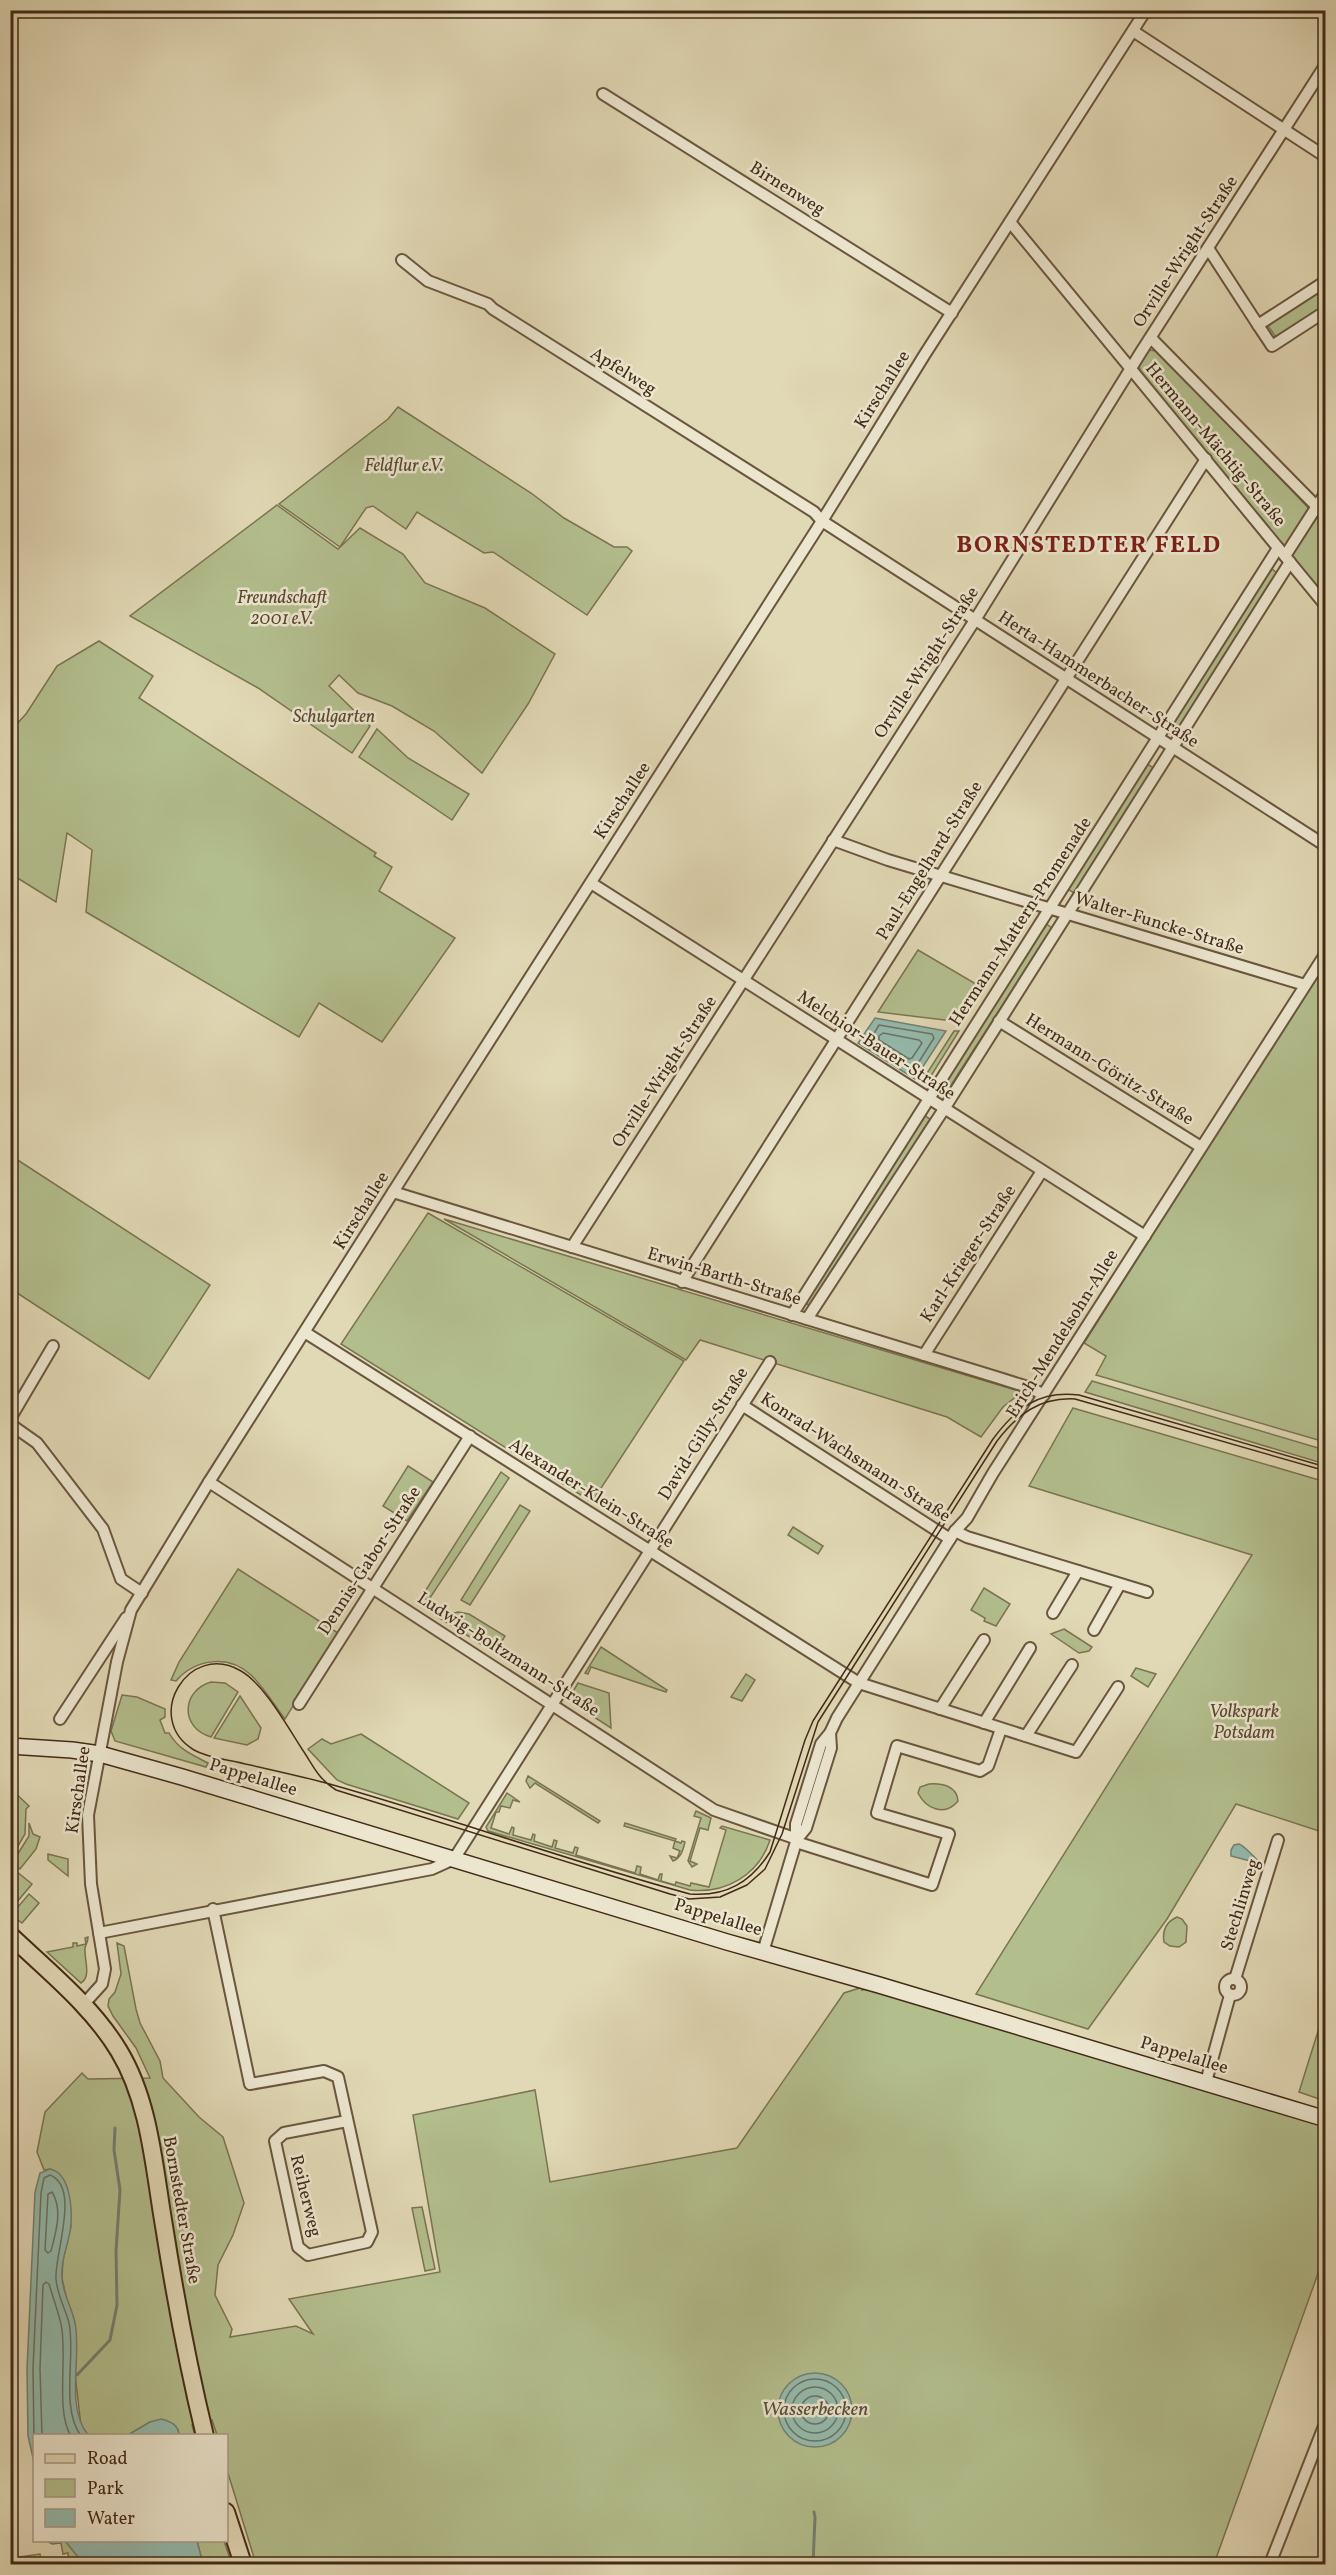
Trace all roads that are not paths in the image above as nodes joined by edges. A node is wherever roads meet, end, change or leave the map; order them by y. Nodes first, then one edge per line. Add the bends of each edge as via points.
1 (1146, 10) edge
2 (1132, 31) junction
3 (1326, 64) edge
4 (603, 94) dead end
5 (1284, 129) junction
6 (1326, 157) edge
7 (1010, 222) junction
8 (1208, 248) junction
9 (402, 260) dead end
10 (1326, 281) edge
11 (1326, 311) edge
12 (952, 313) junction
13 (1258, 325) junction
14 (1151, 338) junction
15 (1131, 370) junction
16 (1206, 459) junction
17 (1326, 492) edge
18 (1316, 506) junction
19 (1326, 516) edge
20 (822, 521) junction
21 (1284, 555) junction
22 (1326, 606) edge
23 (975, 620) junction
24 (1065, 680) junction
25 (1159, 738) junction
26 (1173, 747) junction
27 (833, 840) junction
28 (1326, 846) edge
29 (941, 876) junction
30 (591, 883) junction
31 (1049, 908) junction
32 (1068, 914) junction
33 (1326, 953) edge
34 (744, 981) junction
35 (1305, 985) junction
36 (999, 1021) junction
37 (836, 1040) junction
38 (927, 1099) junction
39 (944, 1109) junction
40 (1201, 1148) junction
41 (1042, 1171) junction
42 (393, 1192) junction
43 (1144, 1236) junction
44 (572, 1248) junction
45 (682, 1282) junction
46 (792, 1315) junction
47 (807, 1319) junction
48 (306, 1333) junction
49 (53, 1347) dead end
50 (924, 1355) junction
51 (770, 1362) dead end
52 (1044, 1395) junction
53 (742, 1406) junction
54 (10, 1419) edge
55 (10, 1424) edge
56 (470, 1436) junction
57 (209, 1482) junction
58 (953, 1535) junction
59 (650, 1550) junction
60 (1078, 1571) junction
61 (1120, 1584) junction
62 (373, 1588) junction
63 (1147, 1592) dead end
64 (142, 1593) junction
65 (131, 1610) junction
66 (1053, 1613) dead end
67 (1094, 1630) dead end
68 (984, 1640) dead end
69 (1030, 1648) dead end
70 (1072, 1665) dead end
71 (859, 1683) junction
72 (1118, 1687) dead end
73 (552, 1703) junction
74 (299, 1704) dead end
75 (940, 1709) junction
76 (60, 1719) dead end
77 (984, 1723) junction
78 (1001, 1729) junction
79 (1026, 1736) junction
80 (10, 1746) edge
81 (99, 1754) junction
82 (1278, 1840) dead end
83 (796, 1841) junction
84 (454, 1859) junction
85 (213, 1909) junction
86 (99, 1933) junction
87 (10, 1935) edge
88 (763, 1952) junction
89 (83, 2006) junction
90 (1206, 2082) junction
91 (1326, 2119) edge
92 (347, 2121) junction
93 (1326, 2421) edge
94 (205, 2434) edge
95 (228, 2517) edge
96 (243, 2565) edge
97 (1270, 2565) edge

1 - 2 street, Kirschallee
2 - 5 street
2 - 7 street, Kirschallee
3 - 5 street, Orville-Wright-Straße
4 - 12 street, Birnenweg
5 - 6 street
5 - 8 street, Orville-Wright-Straße
7 - 12 street, Kirschallee
7 - 15 street, Hermann-Mächtig-Straße
8 - 13 street
8 - 14 street, Orville-Wright-Straße
9 - 20 street, Apfelweg via 428,281 488,304 814,512
10 - 13 street
11 - 13 street via 1272,346
12 - 20 street, Kirschallee
14 - 15 street, Orville-Wright-Straße
14 - 18 street
15 - 16 street, Hermann-Mächtig-Straße
15 - 23 street, Orville-Wright-Straße
16 - 21 street, Hermann-Mächtig-Straße
16 - 24 street, Paul-Engelhard-Straße
17 - 18 street, Hermann-Mattern-Promenade
18 - 19 street
18 - 21 street, Hermann-Mattern-Promenade
20 - 23 street, Herta-Hammerbacher-Straße
20 - 30 street, Kirschallee
21 - 22 street, Hermann-Mächtig-Straße
21 - 25 street, Hermann-Mattern-Promenade
21 - 26 street, Hermann-Mattern-Promenade
23 - 24 street, Herta-Hammerbacher-Straße
23 - 27 street, Orville-Wright-Straße
24 - 25 street, Herta-Hammerbacher-Straße
24 - 29 street, Paul-Engelhard-Straße
25 - 26 street, Herta-Hammerbacher-Straße
25 - 31 street, Hermann-Mattern-Promenade
26 - 28 street, Herta-Hammerbacher-Straße
26 - 32 street, Hermann-Mattern-Promenade
27 - 29 street, Walter-Funcke-Straße
27 - 34 street, Orville-Wright-Straße
29 - 31 street, Walter-Funcke-Straße
29 - 37 street, Paul-Engelhard-Straße
30 - 34 street, Melchior-Bauer-Straße
30 - 42 street, Kirschallee
31 - 32 street, Walter-Funcke-Straße
31 - 38 street, Hermann-Mattern-Promenade
32 - 35 street, Walter-Funcke-Straße
32 - 36 street, Hermann-Mattern-Promenade
33 - 35 street, Erich-Mendelsohn-Allee
34 - 37 street, Melchior-Bauer-Straße
34 - 44 street, Orville-Wright-Straße
35 - 40 street, Erich-Mendelsohn-Allee
36 - 39 street, Hermann-Mattern-Promenade
36 - 40 street, Hermann-Göritz-Straße
37 - 38 street, Melchior-Bauer-Straße
37 - 45 street, Paul-Engelhard-Straße
38 - 39 street, Melchior-Bauer-Straße
38 - 46 street, Hermann-Mattern-Promenade
39 - 41 street, Melchior-Bauer-Straße
39 - 47 street, Hermann-Mattern-Promenade
40 - 43 street, Erich-Mendelsohn-Allee
41 - 43 street, Melchior-Bauer-Straße
41 - 50 street, Karl-Krieger-Straße
42 - 44 street, Erwin-Barth-Straße
42 - 48 street, Kirschallee
43 - 52 street, Erich-Mendelsohn-Allee
44 - 45 street, Erwin-Barth-Straße
45 - 46 street, Erwin-Barth-Straße
46 - 47 street, Erwin-Barth-Straße
47 - 50 street, Erwin-Barth-Straße
48 - 56 street, Alexander-Klein-Straße
48 - 57 street, Kirschallee
49 - 54 street
50 - 52 street, Erwin-Barth-Straße
51 - 53 street, David-Gilly-Straße
52 - 58 street, Erich-Mendelsohn-Allee
53 - 58 street, Konrad-Wachsmann-Straße
53 - 59 street, David-Gilly-Straße
55 - 64 street via 37,1443 49,1458 103,1529 122,1579
56 - 59 street, Alexander-Klein-Straße
56 - 62 street, Dennis-Gabor-Straße
57 - 62 street, Ludwig-Boltzmann-Straße
57 - 64 street, Kirschallee
58 - 60 street, Konrad-Wachsmann-Straße
58 - 71 street, Erich-Mendelsohn-Allee
59 - 71 street, Alexander-Klein-Straße
59 - 73 street, David-Gilly-Straße
60 - 61 street, Konrad-Wachsmann-Straße
60 - 66 street
61 - 63 street, Konrad-Wachsmann-Straße
61 - 67 street
62 - 73 street, Ludwig-Boltzmann-Straße
62 - 74 street, Dennis-Gabor-Straße
64 - 65 street, Kirschallee
65 - 76 street, Kirschallee
65 - 81 street, Kirschallee
68 - 75 street
69 - 77 street
70 - 79 street
71 - 75 street, Alexander-Klein-Straße
71 - 83 street, Erich-Mendelsohn-Allee via 820,1744 796,1824
72 - 79 street, Alexander-Klein-Straße via 1076,1752
73 - 83 street, Ludwig-Boltzmann-Straße via 720,1813
73 - 84 street, David-Gilly-Straße
75 - 77 street, Alexander-Klein-Straße
77 - 78 street, Alexander-Klein-Straße
78 - 79 street, Alexander-Klein-Straße
78 - 83 street, Ludwig-Boltzmann-Straße via 988,1766 980,1771 897,1746 877,1813 949,1834 932,1885
80 - 81 street, Pappelallee
81 - 84 street, Pappelallee
81 - 86 street, Kirschallee via 88,1815 91,1884
82 - 90 street, Stechlinweg via 1235,1979 1240,1981 1241,1991 1230,1995
83 - 88 street, Erich-Mendelsohn-Allee
84 - 85 street via 432,1869
84 - 88 street, Pappelallee
85 - 86 street
85 - 92 street, Reiherweg via 250,2085 324,2070 338,2077
86 - 89 street, Kirschallee via 104,1977
87 - 89 main road, Bornstedter Straße
88 - 90 street, Pappelallee
89 - 94 main road, Bornstedter Straße via 119,2050 143,2112
90 - 91 street, Pappelallee
92 - 92 street, Reiherweg via 372,2232 367,2242 308,2255 298,2247 274,2140 284,2133
93 - 97 street
95 - 96 main road

